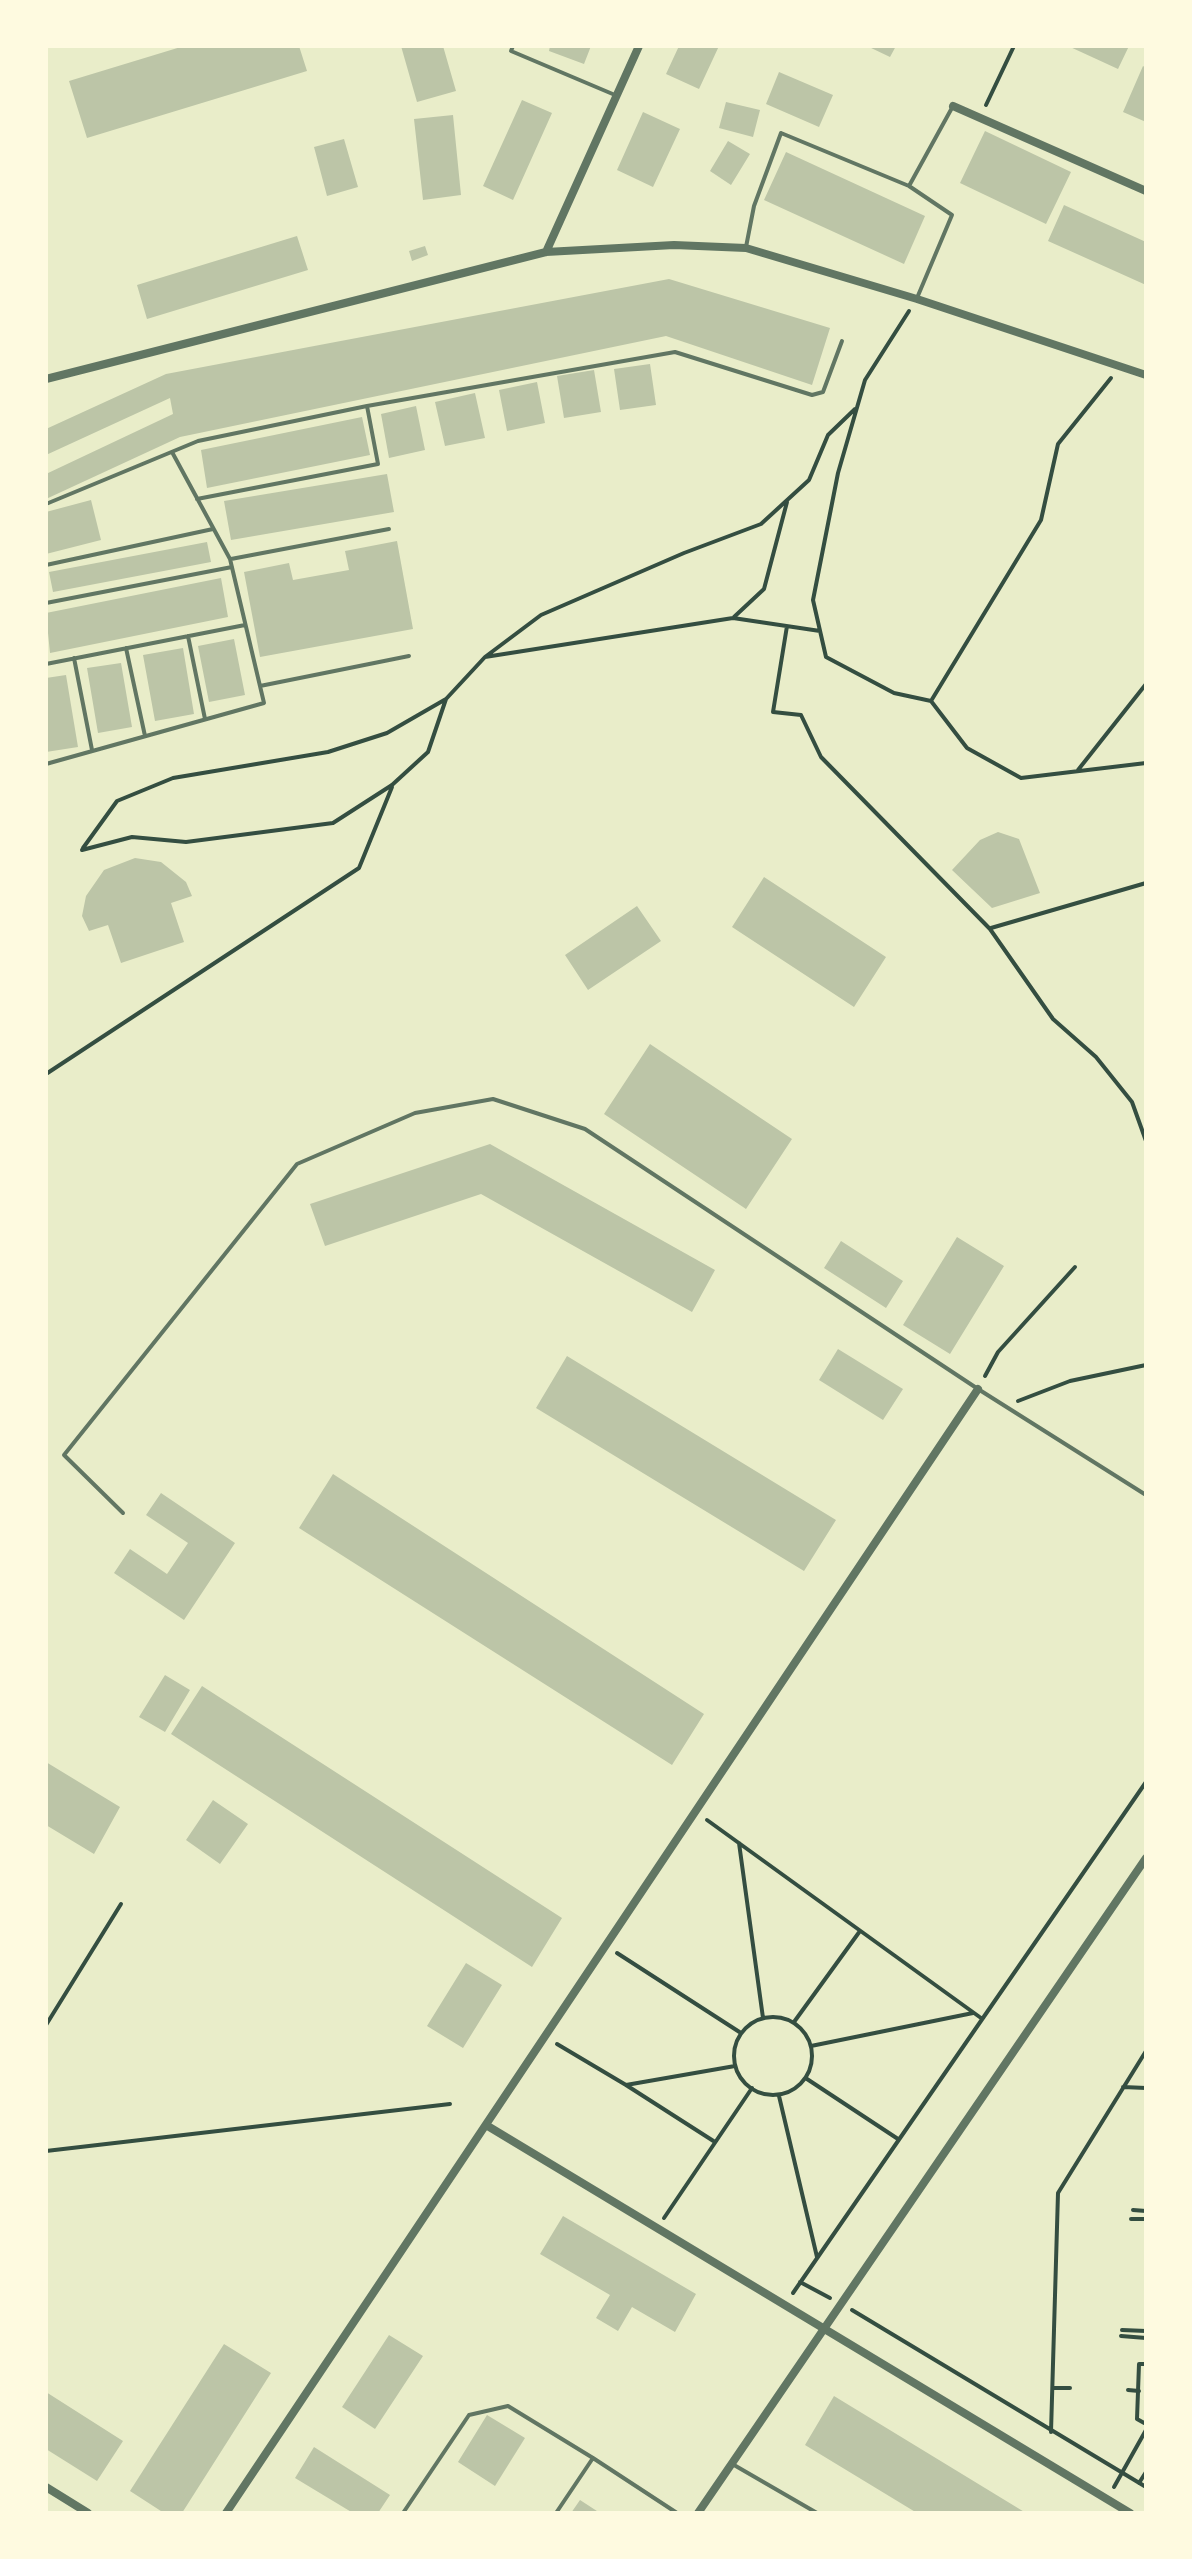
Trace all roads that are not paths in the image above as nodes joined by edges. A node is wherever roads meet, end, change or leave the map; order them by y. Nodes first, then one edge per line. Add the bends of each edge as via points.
1 (513, 46) edge
2 (639, 46) edge
3 (616, 96) junction
4 (953, 106) joint
5 (909, 186) junction
6 (1146, 191) edge
7 (746, 248) junction
8 (546, 252) junction
9 (917, 299) junction
10 (842, 341) dead end
11 (1146, 375) edge
12 (46, 379) edge
13 (367, 406) junction
14 (172, 452) junction
15 (197, 499) junction
16 (46, 504) edge
17 (213, 529) junction
18 (389, 529) dead end
19 (230, 559) junction
20 (46, 565) edge
21 (232, 567) junction
22 (46, 603) edge
23 (245, 625) junction
24 (188, 636) junction
25 (126, 648) junction
26 (409, 656) dead end
27 (74, 658) junction
28 (46, 664) edge
29 (260, 686) junction
30 (205, 719) junction
31 (145, 736) junction
32 (92, 751) junction
33 (46, 764) edge
34 (978, 1389) junction
35 (1146, 1495) edge
36 (123, 1513) dead end
37 (1146, 1858) edge
38 (486, 2125) junction
39 (825, 2328) junction
40 (593, 2458) junction
41 (732, 2463) junction
42 (46, 2487) edge
43 (88, 2513) edge
44 (226, 2513) edge
45 (403, 2513) edge
46 (556, 2513) edge
47 (677, 2513) edge
48 (698, 2513) edge
49 (817, 2513) edge
50 (1130, 2513) edge

1 - 3 lane via 511,51
2 - 3 street
3 - 8 street
4 - 5 lane
4 - 6 street
5 - 7 lane via 781,133 754,206
5 - 9 lane via 952,215
7 - 8 street via 674,245
7 - 9 street
8 - 12 street
9 - 11 street
10 - 13 lane via 823,392 812,395 675,352
13 - 14 lane via 198,441
13 - 15 lane via 378,464
14 - 15 lane
14 - 16 lane
15 - 17 lane
17 - 19 lane
17 - 20 lane
18 - 19 lane
19 - 21 lane
21 - 22 lane
21 - 23 lane
23 - 24 lane
23 - 29 lane
24 - 25 lane
24 - 30 lane
25 - 27 lane
25 - 31 lane
26 - 29 lane
27 - 28 lane
27 - 32 lane
29 - 30 lane via 264,703
30 - 31 lane
31 - 32 lane
32 - 33 lane
34 - 35 lane
34 - 36 lane via 585,1129 493,1099 415,1113 297,1164 64,1455
34 - 38 street
37 - 39 street
38 - 39 street
38 - 44 street
39 - 41 street
39 - 50 street
40 - 45 lane via 508,2406 469,2415
40 - 46 lane
40 - 47 lane
41 - 48 street
41 - 49 lane
42 - 43 street

